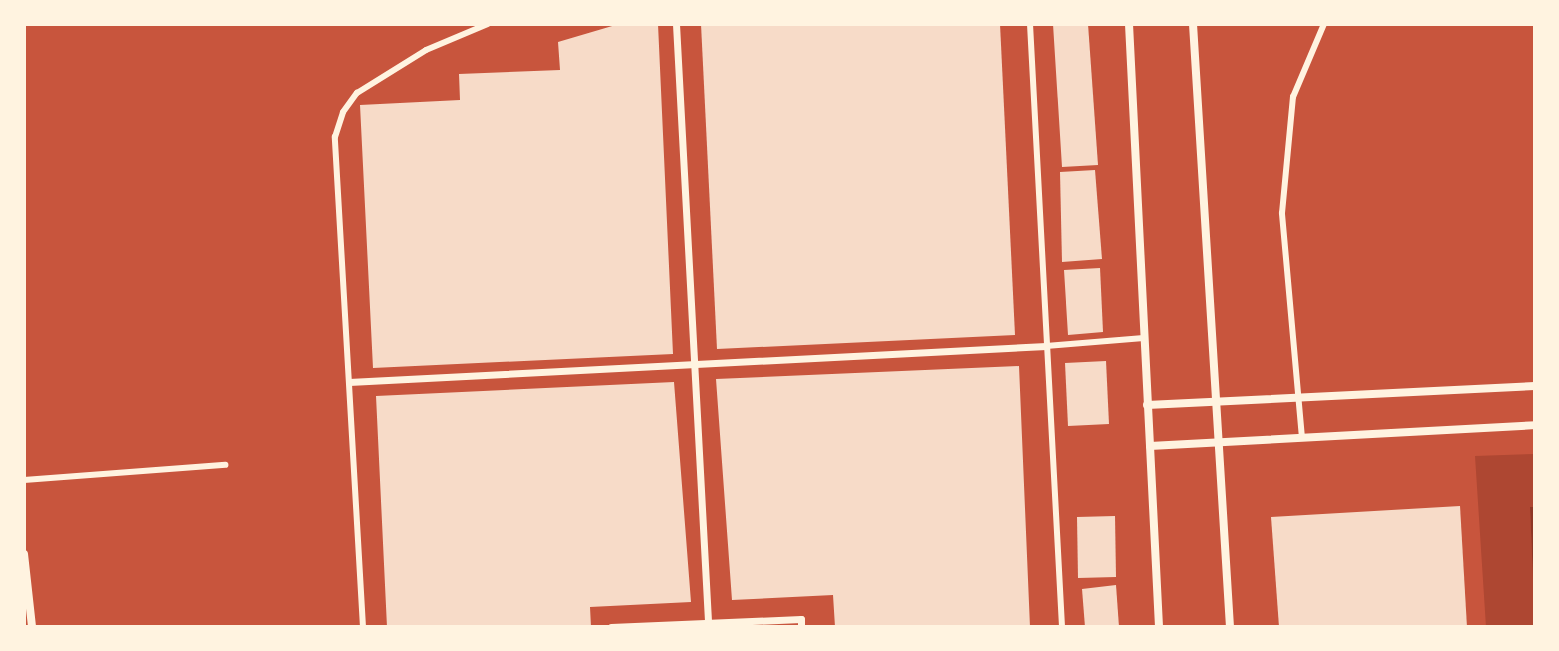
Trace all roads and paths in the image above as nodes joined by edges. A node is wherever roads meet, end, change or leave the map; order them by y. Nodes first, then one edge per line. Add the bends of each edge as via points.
1 (488, 24) edge
2 (676, 24) edge
3 (1030, 24) edge
4 (1129, 24) edge
5 (1193, 24) edge
6 (1324, 24) edge
7 (1144, 338) junction
8 (1046, 346) junction
9 (695, 364) junction
10 (349, 382) junction
11 (1535, 386) edge
12 (1298, 398) junction
13 (1216, 402) junction
14 (1147, 405) junction
15 (1535, 425) edge
16 (1302, 438) junction
17 (1219, 442) junction
18 (1150, 446) junction
19 (225, 465) dead end
20 (24, 480) edge
21 (24, 554) edge
22 (708, 621) junction
23 (32, 627) edge
24 (363, 627) edge
25 (611, 627) edge
26 (801, 627) edge
27 (1062, 627) edge
28 (1159, 627) edge
29 (1230, 627) edge

1 - 10 lane via 426,50 357,93 343,112 335,137
2 - 9 street
3 - 8 lane
4 - 7 street
5 - 13 street
6 - 12 lane via 1293,97 1282,213
7 - 8 lane
7 - 14 street
8 - 9 street
8 - 27 lane
9 - 10 street
9 - 22 street
10 - 24 lane
11 - 12 street
12 - 13 street
12 - 16 lane
13 - 14 street
13 - 17 street
14 - 18 street
15 - 16 street
16 - 17 street
17 - 18 street
17 - 29 street
18 - 28 street
19 - 20 lane
21 - 23 street
22 - 25 street
22 - 26 street via 801,619

